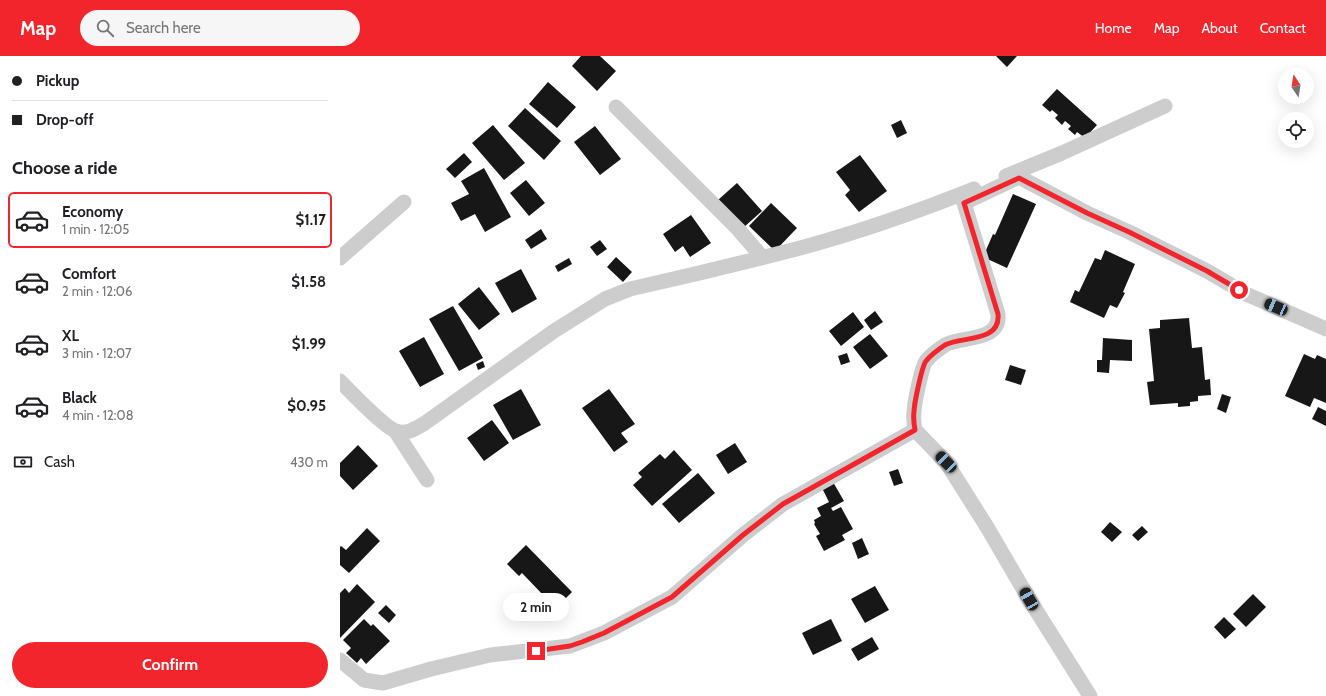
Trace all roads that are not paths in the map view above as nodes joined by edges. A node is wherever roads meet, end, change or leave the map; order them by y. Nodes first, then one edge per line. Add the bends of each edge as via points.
1 (1165, 106) dead end
2 (616, 107) dead end
3 (404, 202) dead end
4 (762, 257) junction
5 (340, 258) edge
6 (1326, 329) edge
7 (340, 381) edge
8 (915, 430) junction
9 (396, 432) junction
10 (427, 480) dead end
11 (340, 660) edge
12 (1090, 696) edge

1 - 4 street via 1062,153 944,201 826,240
2 - 4 street via 738,229
3 - 5 street
4 - 9 street via 630,289 605,299 554,331 425,423 409,431
6 - 8 street via 1246,294 1207,271 1019,178 964,203 998,320 996,327 991,331 977,338 946,345 925,362 914,412
7 - 9 street
8 - 11 street via 783,504 672,597 604,633 577,644 490,655 383,683 364,680
8 - 12 street via 946,462
9 - 10 street

